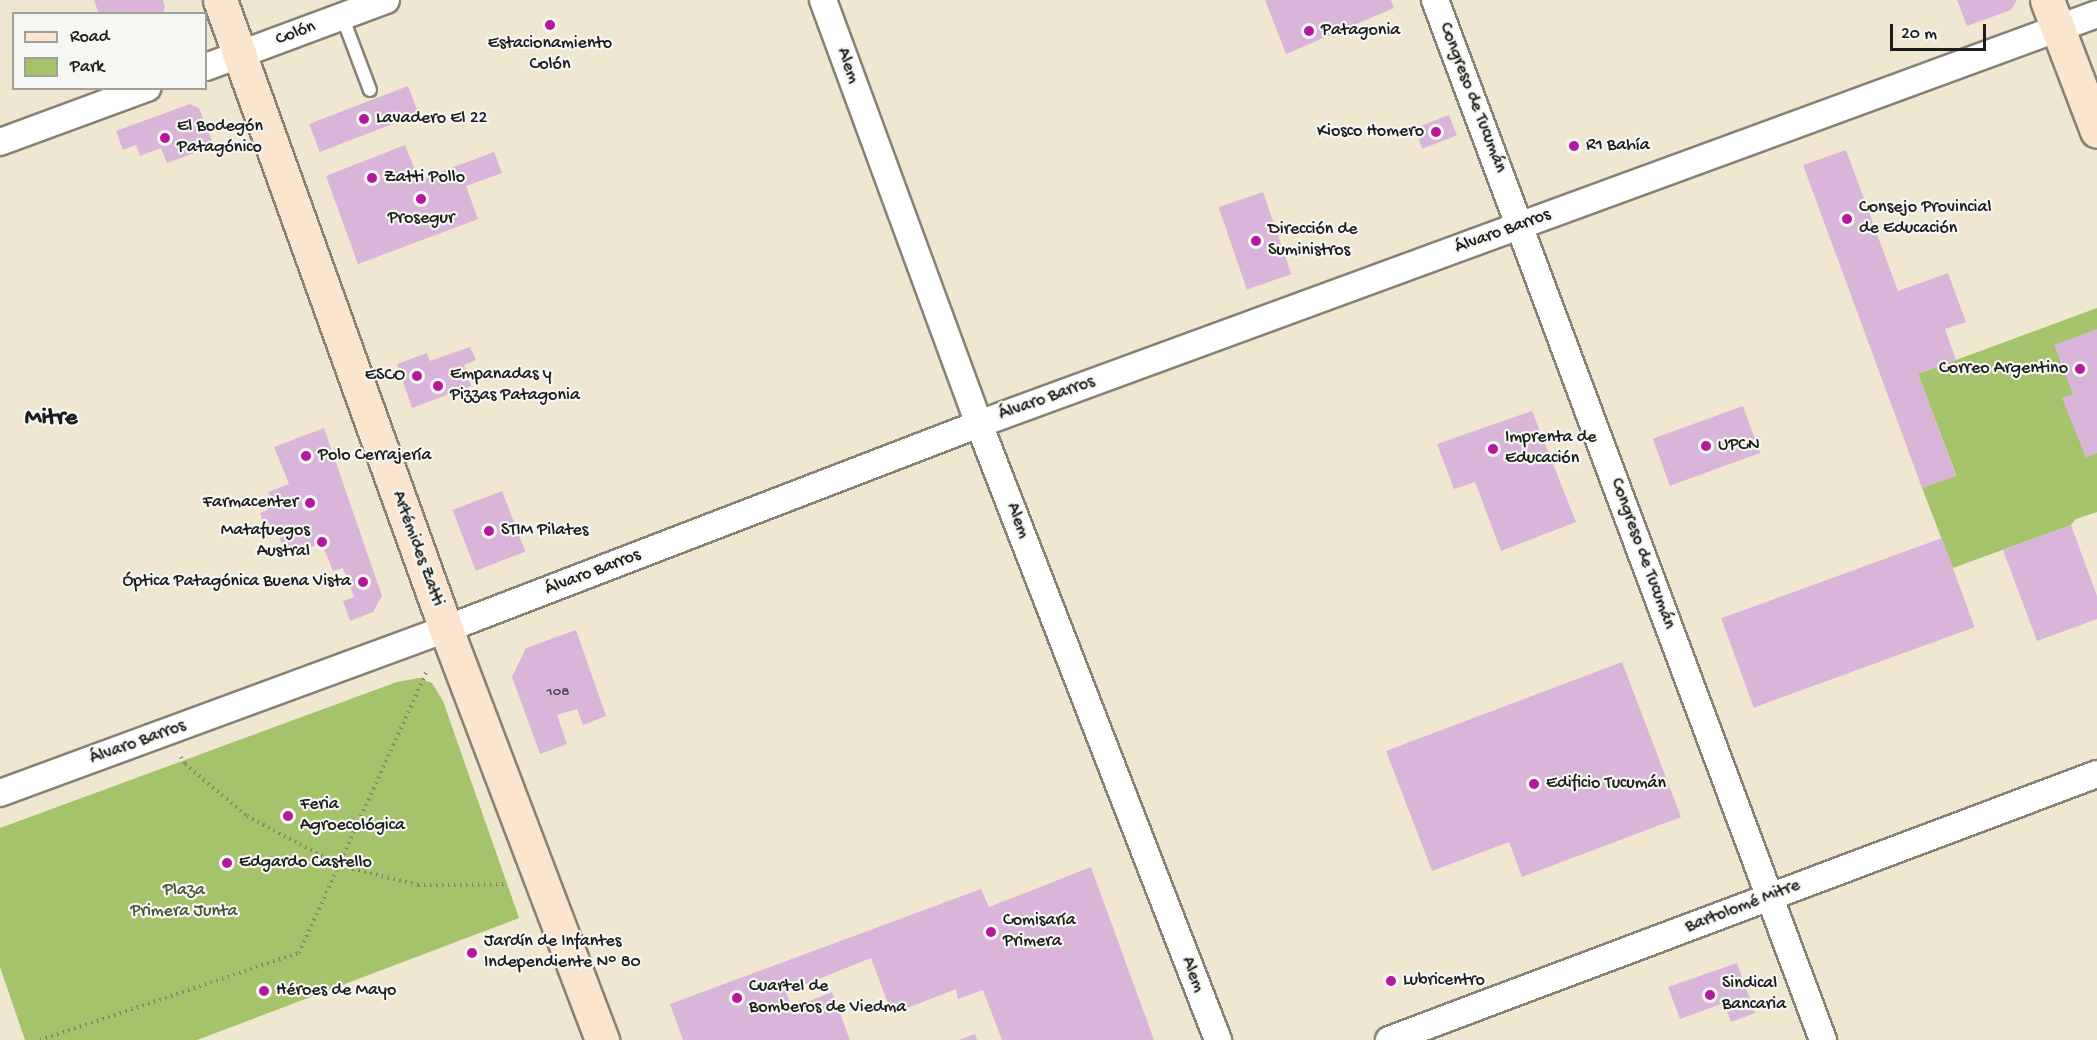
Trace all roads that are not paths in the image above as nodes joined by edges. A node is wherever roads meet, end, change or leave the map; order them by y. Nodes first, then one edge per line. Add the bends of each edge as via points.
1 (220, 0) edge
2 (386, 0) edge
3 (823, 0) edge
4 (1435, 0) edge
5 (2052, 14) edge
6 (2097, 14) edge
7 (342, 16) junction
8 (240, 55) junction
9 (207, 67) edge
10 (142, 90) edge
11 (370, 90) dead end
12 (2097, 131) edge
13 (0, 142) edge
14 (1519, 226) junction
15 (979, 424) junction
16 (446, 629) junction
17 (2097, 774) edge
18 (0, 793) edge
19 (1770, 897) junction
20 (603, 1040) edge
21 (1218, 1040) edge
22 (1389, 1040) edge
23 (1823, 1040) edge

1 - 8 main road, Artémides Zatti
2 - 7 street, Colón
3 - 15 street, Alem
4 - 14 street, Congreso de Tucumán
5 - 6 street, Álvaro Barros
5 - 12 main road
5 - 14 street, Álvaro Barros
7 - 8 street, Colón
7 - 11 lane
8 - 9 street, Colón
8 - 16 main road, Artémides Zatti
10 - 13 street
14 - 15 street, Álvaro Barros
14 - 19 street, Congreso de Tucumán
15 - 16 street, Álvaro Barros
15 - 21 street, Alem
16 - 18 street, Álvaro Barros
16 - 20 main road, Artémides Zatti
17 - 19 street, Bartolomé Mitre
19 - 22 street, Bartolomé Mitre
19 - 23 street, Congreso de Tucumán

